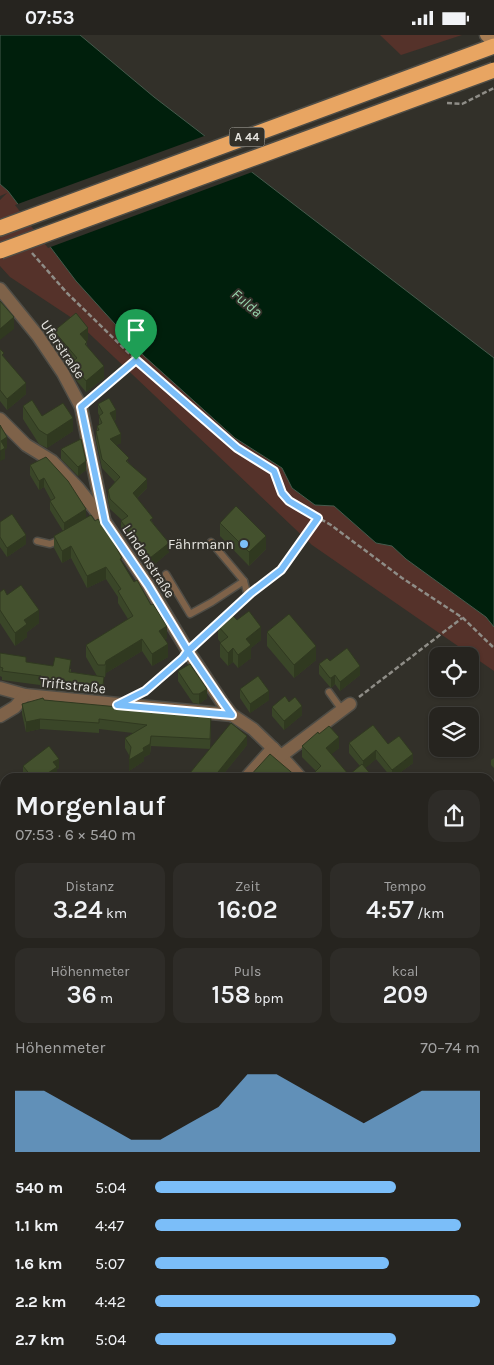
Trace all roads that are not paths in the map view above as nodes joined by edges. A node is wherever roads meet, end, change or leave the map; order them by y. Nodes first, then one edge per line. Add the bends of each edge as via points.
1 (486, 35) edge
2 (494, 45) edge
3 (494, 70) edge
4 (0, 227) edge
5 (0, 251) edge
6 (0, 289) edge
7 (0, 419) edge
8 (99, 519) junction
9 (70, 534) edge
10 (37, 541) dead end
11 (211, 542) dead end
12 (166, 575) dead end
13 (244, 581) junction
14 (188, 651) junction
15 (0, 689) edge
16 (329, 691) dead end
17 (25, 695) junction
18 (346, 707) joint
19 (232, 715) junction
20 (0, 716) edge
21 (277, 752) junction
22 (252, 773) edge
23 (296, 773) edge

1 - 2 street
2 - 4 highway, A 44
3 - 5 highway, A 44, bridge
6 - 8 street, Uferstraße via 38,336 81,407
7 - 8 street, Lindenstraße via 26,445 52,461 78,488
8 - 14 street, Lindenstraße via 148,585
9 - 10 lane via 55,543
11 - 13 lane
12 - 13 lane via 190,614
13 - 14 lane via 250,594
14 - 19 street, Lindenstraße
15 - 17 street, Triftstraße
16 - 18 lane
17 - 19 street, Triftstraße
17 - 20 street via 15,707
18 - 21 street
19 - 21 street via 254,729
21 - 22 street
21 - 23 street

